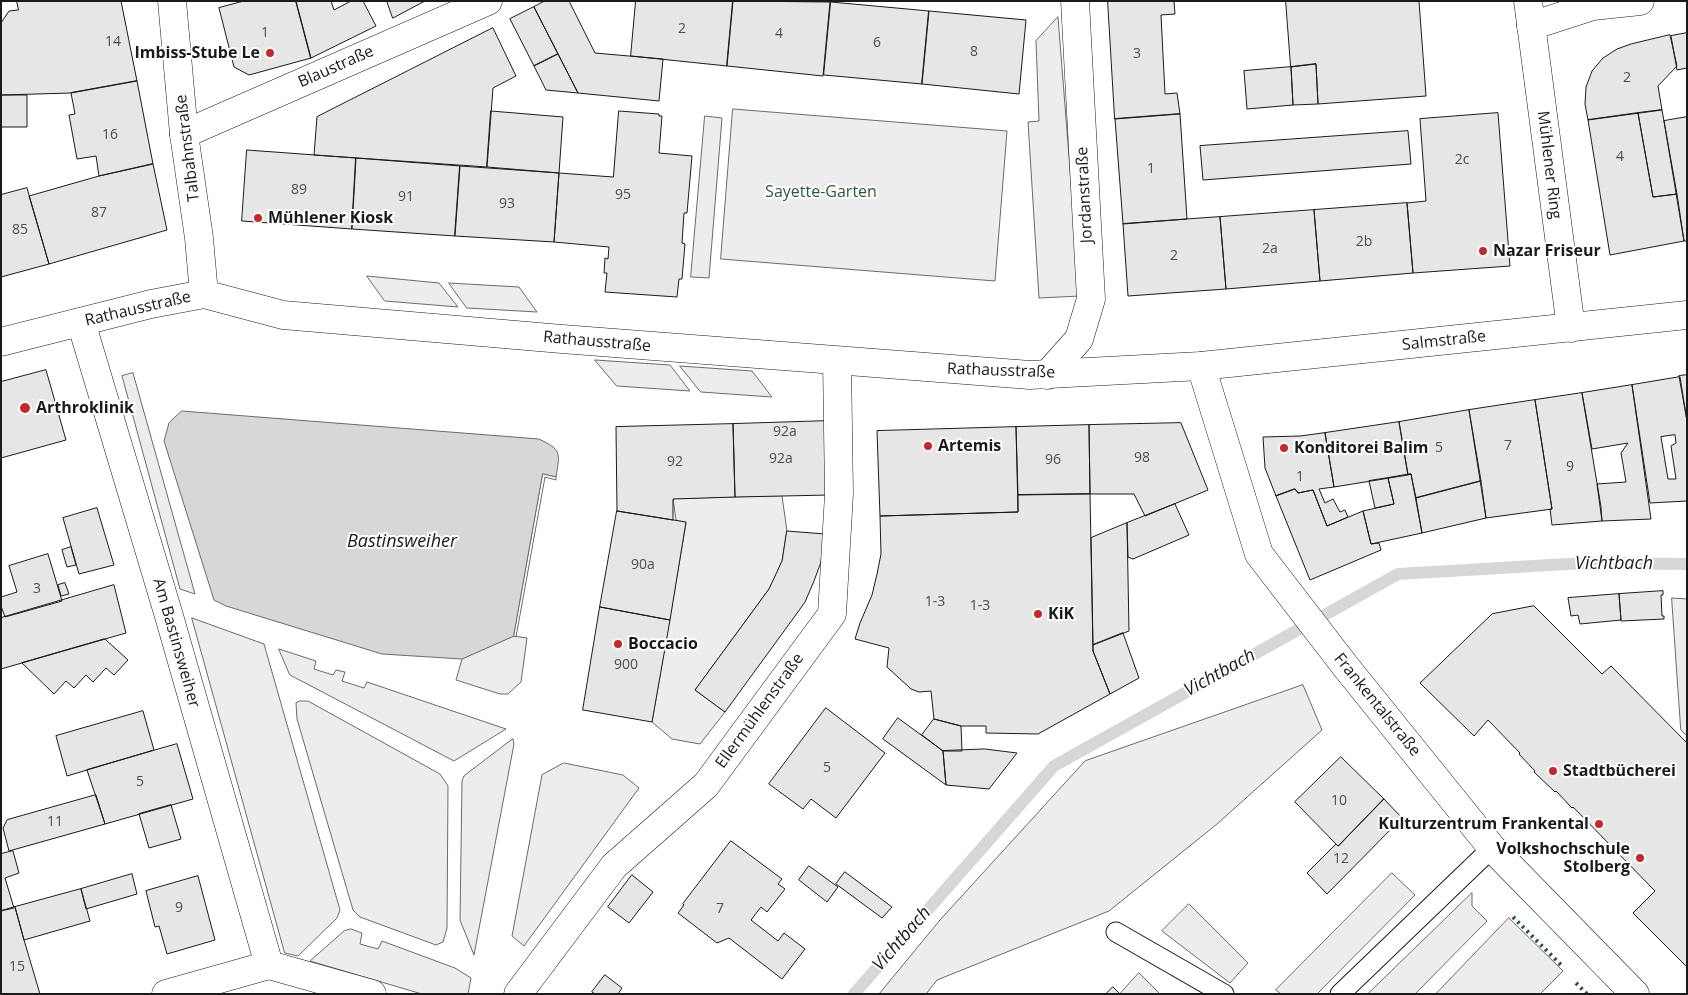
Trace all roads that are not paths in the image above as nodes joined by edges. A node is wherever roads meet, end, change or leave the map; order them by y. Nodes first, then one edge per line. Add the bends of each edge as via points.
1 (172, 1) edge
2 (488, 1) edge
3 (1074, 1) edge
4 (1640, 1) edge
5 (1592, 4) edge
6 (1530, 14) edge
7 (184, 134) junction
8 (204, 294) junction
9 (1687, 315) edge
10 (81, 322) junction
11 (1571, 328) junction
12 (1, 342) edge
13 (837, 361) junction
14 (1201, 366) junction
15 (1047, 375) junction
16 (1492, 848) junction
17 (1116, 932) dead end
18 (269, 965) junction
19 (166, 994) edge
20 (372, 994) edge
21 (518, 994) edge
22 (1224, 994) edge
23 (1340, 994) edge
24 (1635, 994) edge

1 - 7 street, Talbahnstraße
2 - 7 street, Blaustraße
3 - 15 street, Jordanstraße via 1090,299 1079,340
4 - 5 street
5 - 6 street
6 - 11 street, Mühlener Ring
7 - 8 street, Talbahnstraße
8 - 10 street, Rathausstraße
8 - 13 street, Rathausstraße via 284,315
9 - 11 street, Salmstraße
10 - 12 street, Rathausstraße
10 - 18 street, Am Bastinsweiher
11 - 14 street, Salmstraße
13 - 15 street, Rathausstraße
13 - 21 street, Ellermühlenstraße via 839,494 832,614 706,785 614,866
14 - 15 street, Rathausstraße
14 - 16 street, Frankentalstraße via 1259,554
16 - 23 lane
16 - 24 street, Frankentalstraße
17 - 22 lane
18 - 19 street
18 - 20 street

